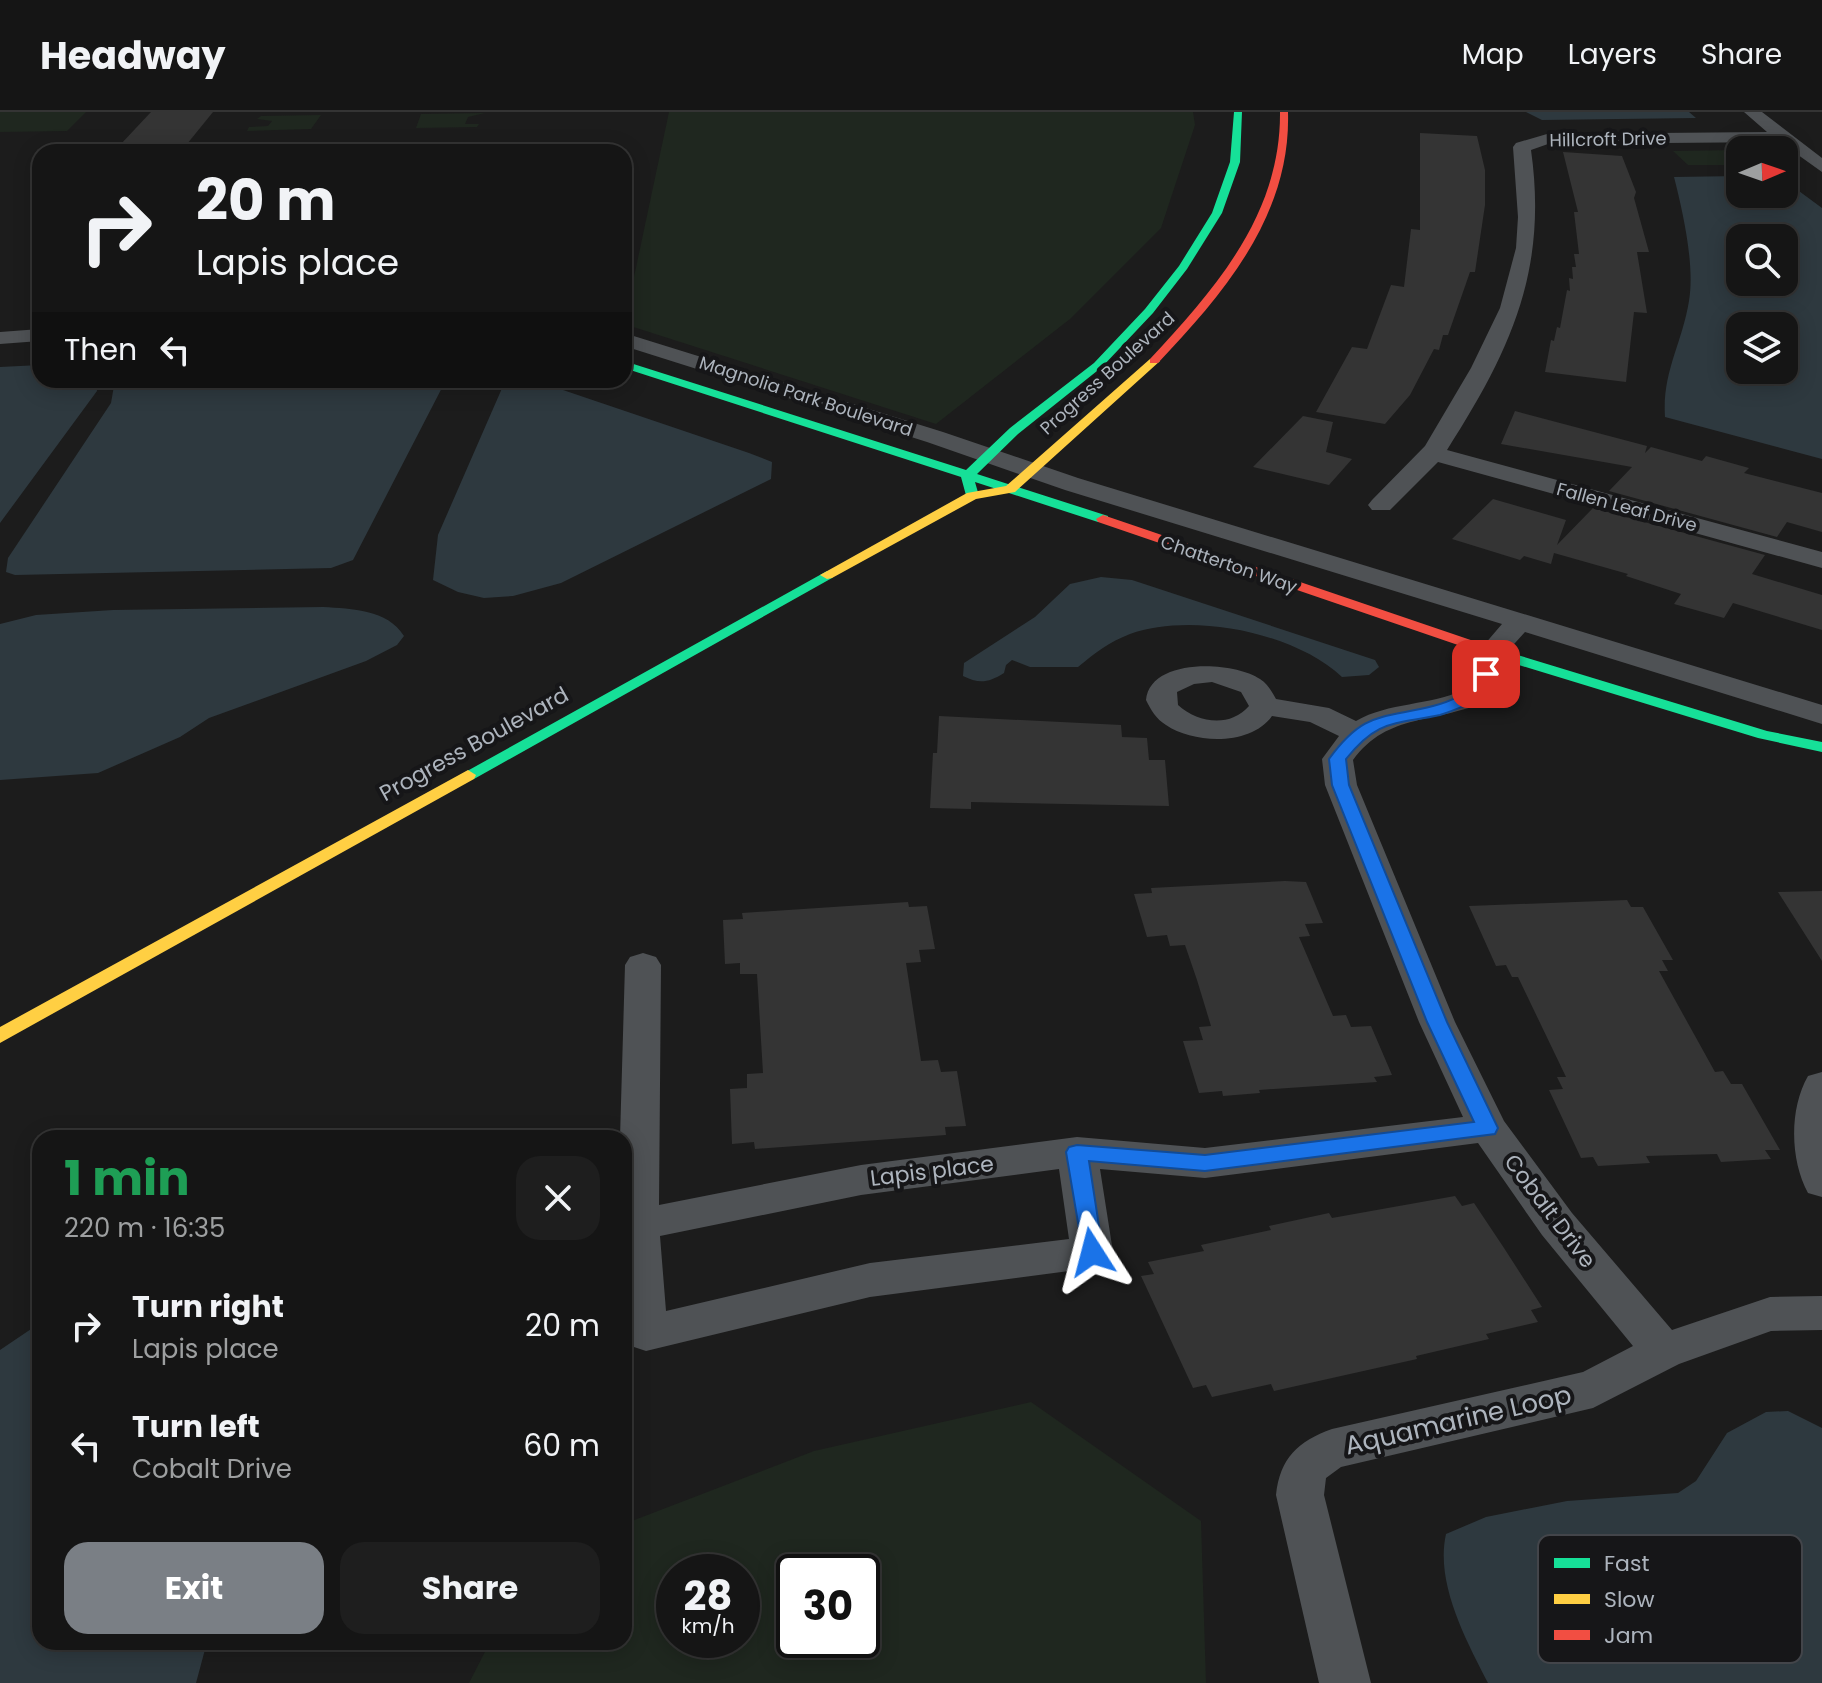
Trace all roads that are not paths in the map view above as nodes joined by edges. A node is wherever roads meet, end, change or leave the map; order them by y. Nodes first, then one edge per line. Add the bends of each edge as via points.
1 (1238, 112) edge
2 (1284, 112) edge
3 (1752, 112) edge
4 (1783, 136) edge
5 (1726, 137) edge
6 (1798, 148) edge
7 (1822, 167) edge
8 (32, 336) edge
9 (0, 338) edge
10 (632, 342) edge
11 (632, 367) edge
12 (1432, 453) junction
13 (988, 455) junction
14 (1029, 470) junction
15 (967, 476) junction
16 (1010, 489) junction
17 (972, 496) junction
18 (1381, 505) dead end
19 (1822, 560) edge
20 (1521, 620) junction
21 (1492, 652) junction
22 (1264, 706) dead end
23 (1822, 715) edge
24 (1358, 734) junction
25 (1822, 747) edge
26 (643, 965) dead end
27 (0, 1036) edge
28 (1822, 1086) edge
29 (1488, 1128) junction
30 (1077, 1152) junction
31 (1822, 1182) edge
32 (638, 1225) junction
33 (1822, 1313) edge
34 (1663, 1351) junction
35 (1345, 1683) edge

1 - 13 main road, Progress Boulevard via 1235,162 1217,213 1183,267 1098,365
2 - 14 main road, Progress Boulevard via 1282,160 1263,215 1232,271 1196,318 1144,371
3 - 4 street
5 - 12 street, Hillcroft Drive via 1547,139 1522,147 1529,212 1526,255 1512,305 1489,358
6 - 7 street
8 - 9 street
10 - 13 street, Magnolia Park Boulevard
11 - 15 main road, Magnolia Park Boulevard
12 - 18 street
12 - 19 street, Fallen Leaf Drive
13 - 14 street, Magnolia Park Boulevard
13 - 15 main road, Progress Boulevard
14 - 16 main road, Progress Boulevard
14 - 20 street, Chatterton Way
15 - 16 main road, Chatterton Way
15 - 17 main road
16 - 17 main road, Progress Boulevard
16 - 21 main road, Chatterton Way
17 - 27 main road, Progress Boulevard
20 - 21 street
20 - 23 street, Chatterton Way
21 - 24 street via 1476,695 1439,710 1381,720
21 - 25 main road, Chatterton Way via 1764,735
22 - 24 street via 1318,714
24 - 29 street, Cobalt Drive via 1337,759 1341,785 1437,1022
26 - 32 street
28 - 31 street via 1812,1137
29 - 30 street, Lapis place via 1205,1163
29 - 34 street, Cobalt Drive via 1557,1224
30 - 32 street, Lapis place via 861,1180
30 - 32 street via 1092,1252 870,1280 646,1333
33 - 34 street, Aquamarine Loop via 1770,1314
34 - 35 street, Aquamarine Loop via 1593,1389 1332,1449 1314,1458 1302,1474 1300,1495

